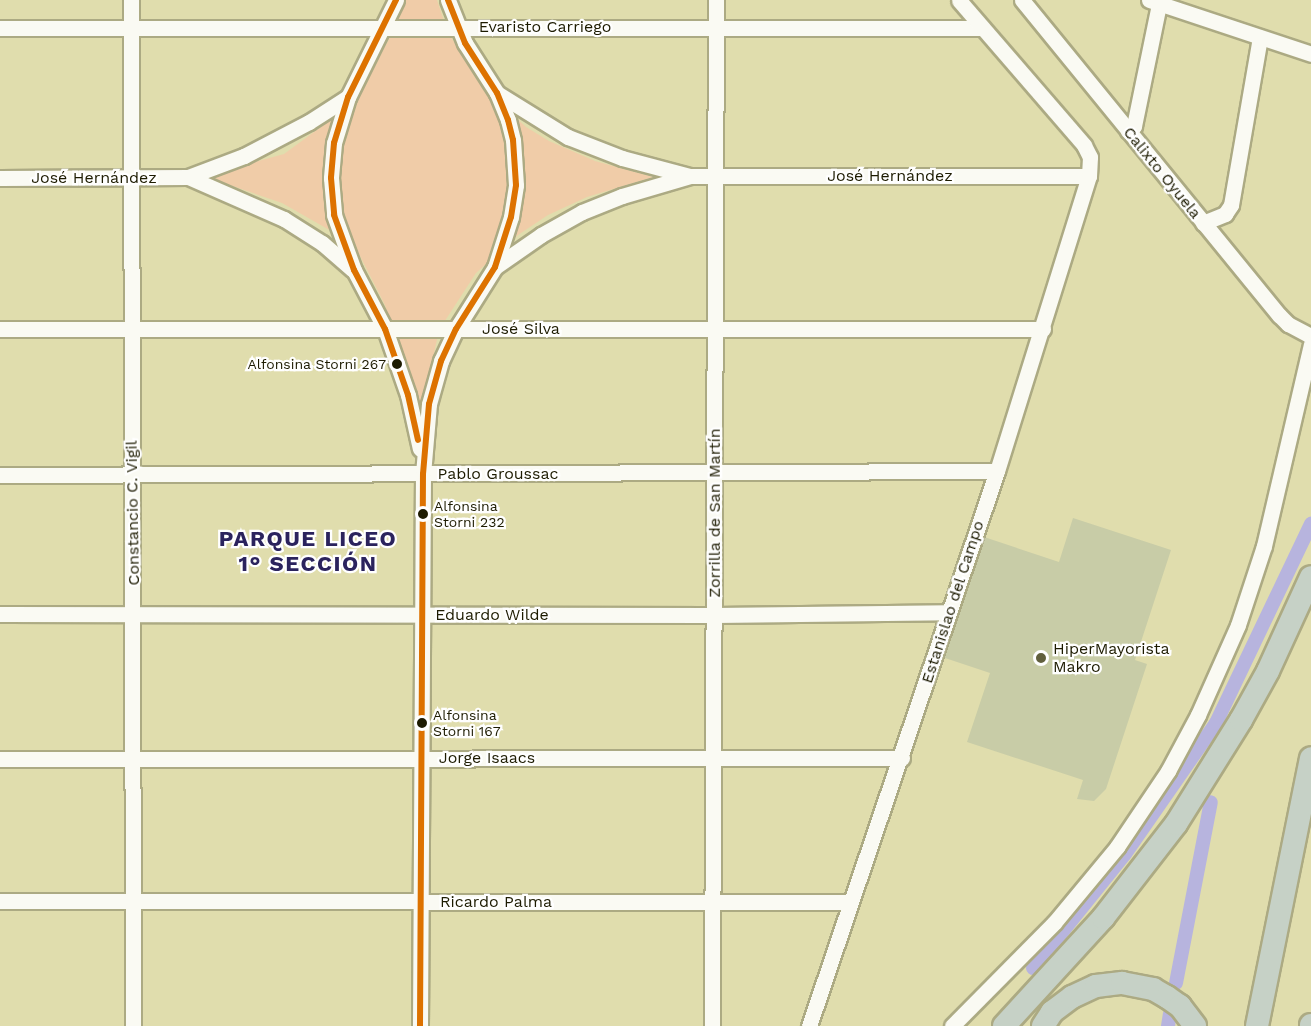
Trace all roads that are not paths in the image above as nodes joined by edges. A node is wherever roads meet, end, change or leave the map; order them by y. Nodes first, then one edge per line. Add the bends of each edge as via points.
1 (131, 0) edge
2 (396, 0) edge
3 (448, 0) edge
4 (716, 0) edge
5 (959, 0) edge
6 (1022, 0) edge
7 (1154, 2) edge
8 (458, 26) junction
9 (0, 28) edge
10 (131, 28) junction
11 (385, 28) junction
12 (716, 28) junction
13 (982, 28) junction
14 (1260, 37) junction
15 (1311, 54) edge
16 (497, 93) junction
17 (348, 97) junction
18 (1128, 131) junction
19 (690, 176) junction
20 (715, 176) junction
21 (1089, 176) junction
22 (132, 177) junction
23 (188, 177) junction
24 (0, 178) edge
25 (1203, 223) junction
26 (495, 267) junction
27 (354, 270) junction
28 (0, 329) edge
29 (385, 329) junction
30 (456, 329) junction
31 (715, 329) junction
32 (1042, 329) junction
33 (132, 330) junction
34 (1311, 336) edge
35 (1311, 344) edge
36 (423, 469) junction
37 (997, 471) junction
38 (715, 472) junction
39 (0, 475) edge
40 (133, 475) junction
41 (1311, 577) edge
42 (949, 612) junction
43 (134, 613) junction
44 (0, 614) edge
45 (423, 615) junction
46 (715, 615) junction
47 (134, 758) junction
48 (423, 758) junction
49 (902, 758) junction
50 (1311, 758) edge
51 (0, 759) edge
52 (714, 759) junction
53 (0, 901) edge
54 (133, 901) junction
55 (422, 902) junction
56 (713, 902) junction
57 (849, 902) junction
58 (133, 1026) edge
59 (420, 1026) edge
60 (712, 1026) edge
61 (809, 1026) edge
62 (952, 1026) edge
63 (1004, 1026) edge
64 (1043, 1026) edge
65 (1196, 1026) edge
66 (1257, 1026) edge

1 - 10 street, Constancio C. Vigil
2 - 11 street
3 - 8 street
4 - 12 street, Zorrilla de San Martín
5 - 13 street
6 - 18 street, Calixto Oyuela
7 - 14 street
7 - 18 street via 1134,126
8 - 11 street, Evaristo Carriego
8 - 12 street, Evaristo Carriego
8 - 16 street
9 - 10 street, Evaristo Carriego
10 - 11 street, Evaristo Carriego
10 - 22 street, Constancio C. Vigil
11 - 17 street
12 - 13 street, Evaristo Carriego
12 - 20 street, Zorrilla de San Martín
13 - 21 street via 1084,145 1090,157
14 - 15 street
14 - 25 street via 1231,205 1225,214
16 - 19 street, José Hernández via 546,125 588,145
16 - 26 street via 513,140 516,185 511,217
17 - 23 street, José Hernández via 244,156
17 - 27 street via 334,143 331,178 334,215
18 - 25 street, Calixto Oyuela
19 - 20 street, José Hernández
19 - 26 street, José Hernández via 582,212
20 - 21 street, José Hernández
20 - 31 street, Zorrilla de San Martín
21 - 32 street, Estanislao del Campo
22 - 23 street, José Hernández
22 - 24 street, José Hernández
22 - 33 street, Constancio C. Vigil
23 - 27 street, José Hernández via 284,219
25 - 34 street, Calixto Oyuela via 1279,315
26 - 30 street
27 - 29 street
28 - 33 street, José Silva
29 - 30 street, José Silva
29 - 33 street, José Silva
29 - 36 street via 408,395
30 - 31 street, José Silva
30 - 36 street via 441,361 429,404
31 - 32 street, José Silva
31 - 38 street, Zorrilla de San Martín
32 - 37 street, Estanislao del Campo
33 - 40 street, Constancio C. Vigil
35 - 62 street via 1264,546 1238,625 1198,715 1168,771 1117,847 1054,923
36 - 38 street, Pablo Groussac
36 - 40 street, Pablo Groussac
36 - 45 street
37 - 38 street, Pablo Groussac
37 - 42 street, Estanislao del Campo
38 - 46 street, Zorrilla de San Martín
39 - 40 street, Pablo Groussac
40 - 43 street, Constancio C. Vigil
41 - 63 highway via 1246,710 1176,824 1103,918
42 - 46 street, Eduardo Wilde
42 - 49 street, Estanislao del Campo
43 - 44 street, Eduardo Wilde
43 - 45 street, Eduardo Wilde
43 - 47 street, Constancio C. Vigil
45 - 46 street, Eduardo Wilde
45 - 48 street
46 - 52 street, Zorrilla de San Martín
47 - 48 street, Jorge Isaacs
47 - 51 street, Jorge Isaacs
47 - 54 street, Constancio C. Vigil
48 - 52 street, Jorge Isaacs
48 - 55 street
49 - 52 street, Jorge Isaacs
49 - 57 street, Estanislao del Campo
50 - 66 highway
52 - 56 street, Zorrilla de San Martín
53 - 54 street, Ricardo Palma
54 - 55 street, Ricardo Palma
54 - 58 street, Constancio C. Vigil
55 - 56 street, Ricardo Palma
55 - 59 street
56 - 57 street, Ricardo Palma
56 - 60 street, Zorrilla de San Martín
57 - 61 street, Estanislao del Campo
64 - 65 highway via 1052,1012 1072,997 1096,986 1122,983 1153,989 1167,997

